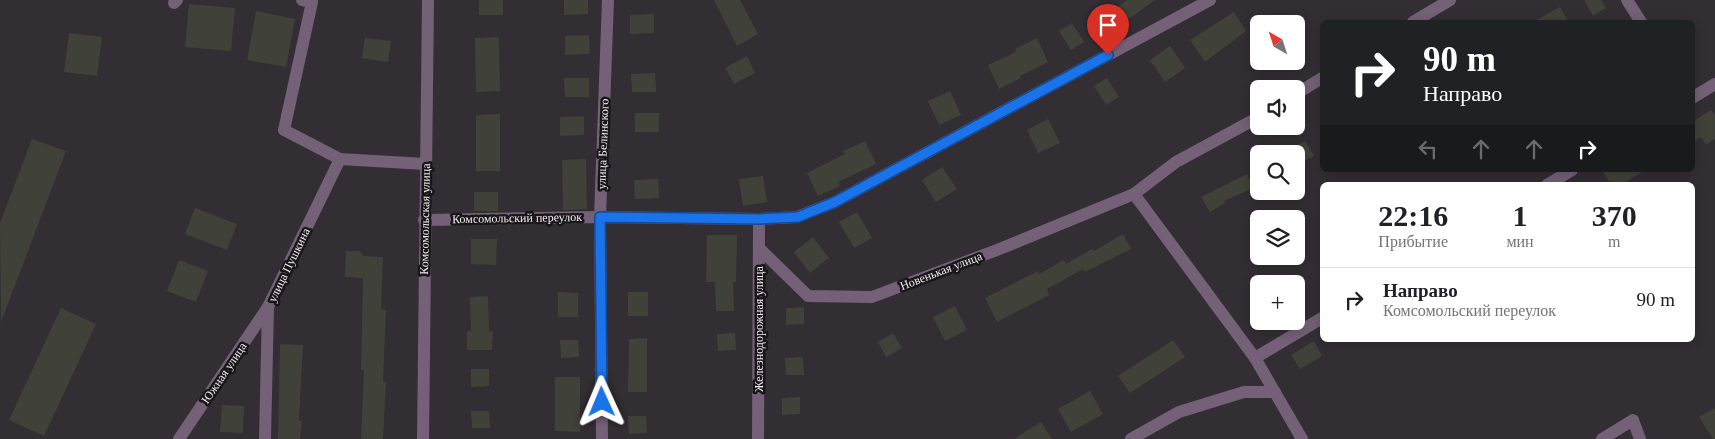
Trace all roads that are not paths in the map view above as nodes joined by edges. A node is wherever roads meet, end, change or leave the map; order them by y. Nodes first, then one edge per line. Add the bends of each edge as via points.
1 (302, 0) edge
2 (428, 0) edge
3 (608, 0) edge
4 (1210, 0) edge
5 (1450, 0) edge
6 (1627, 0) edge
7 (1416, 20) edge
8 (1640, 20) edge
9 (1320, 79) edge
10 (1715, 84) edge
11 (1305, 88) edge
12 (1695, 96) edge
13 (1250, 122) edge
14 (340, 159) junction
15 (425, 164) junction
16 (1569, 172) edge
17 (1552, 182) edge
18 (1134, 194) junction
19 (600, 217) junction
20 (759, 219) junction
21 (424, 220) junction
22 (759, 248) junction
23 (268, 307) junction
24 (1320, 319) edge
25 (1255, 358) junction
26 (1275, 392) junction
27 (179, 439) edge
28 (265, 439) edge
29 (423, 439) edge
30 (602, 439) edge
31 (758, 439) edge
32 (1132, 439) edge
33 (1302, 439) edge
34 (1602, 439) edge
35 (1640, 439) edge

1 - 14 street via 312,2 284,130
2 - 15 street, Комсомольская улица
3 - 19 street, улица Белинского
4 - 20 street, Комсомольский переулок via 835,202 798,217
5 - 7 street
6 - 8 street
9 - 11 street
10 - 12 street
13 - 18 street, Новенькая улица via 1176,162
14 - 15 street
14 - 23 street, улица Пушкина
15 - 21 street, Комсомольская улица
16 - 17 street
18 - 22 street, Новенькая улица via 872,297 808,296
18 - 25 street
19 - 20 street, Комсомольский переулок
19 - 21 street, Комсомольский переулок
19 - 30 street, улица Белинского
20 - 22 street, Железнодорожная улица
21 - 29 street, Комсомольская улица
22 - 31 street, Железнодорожная улица
23 - 27 street, Южная улица
23 - 28 street, улица Пушкина
24 - 25 street
25 - 26 street
26 - 32 street via 1244,392 1179,412
26 - 33 street
34 - 35 street via 1633,420

